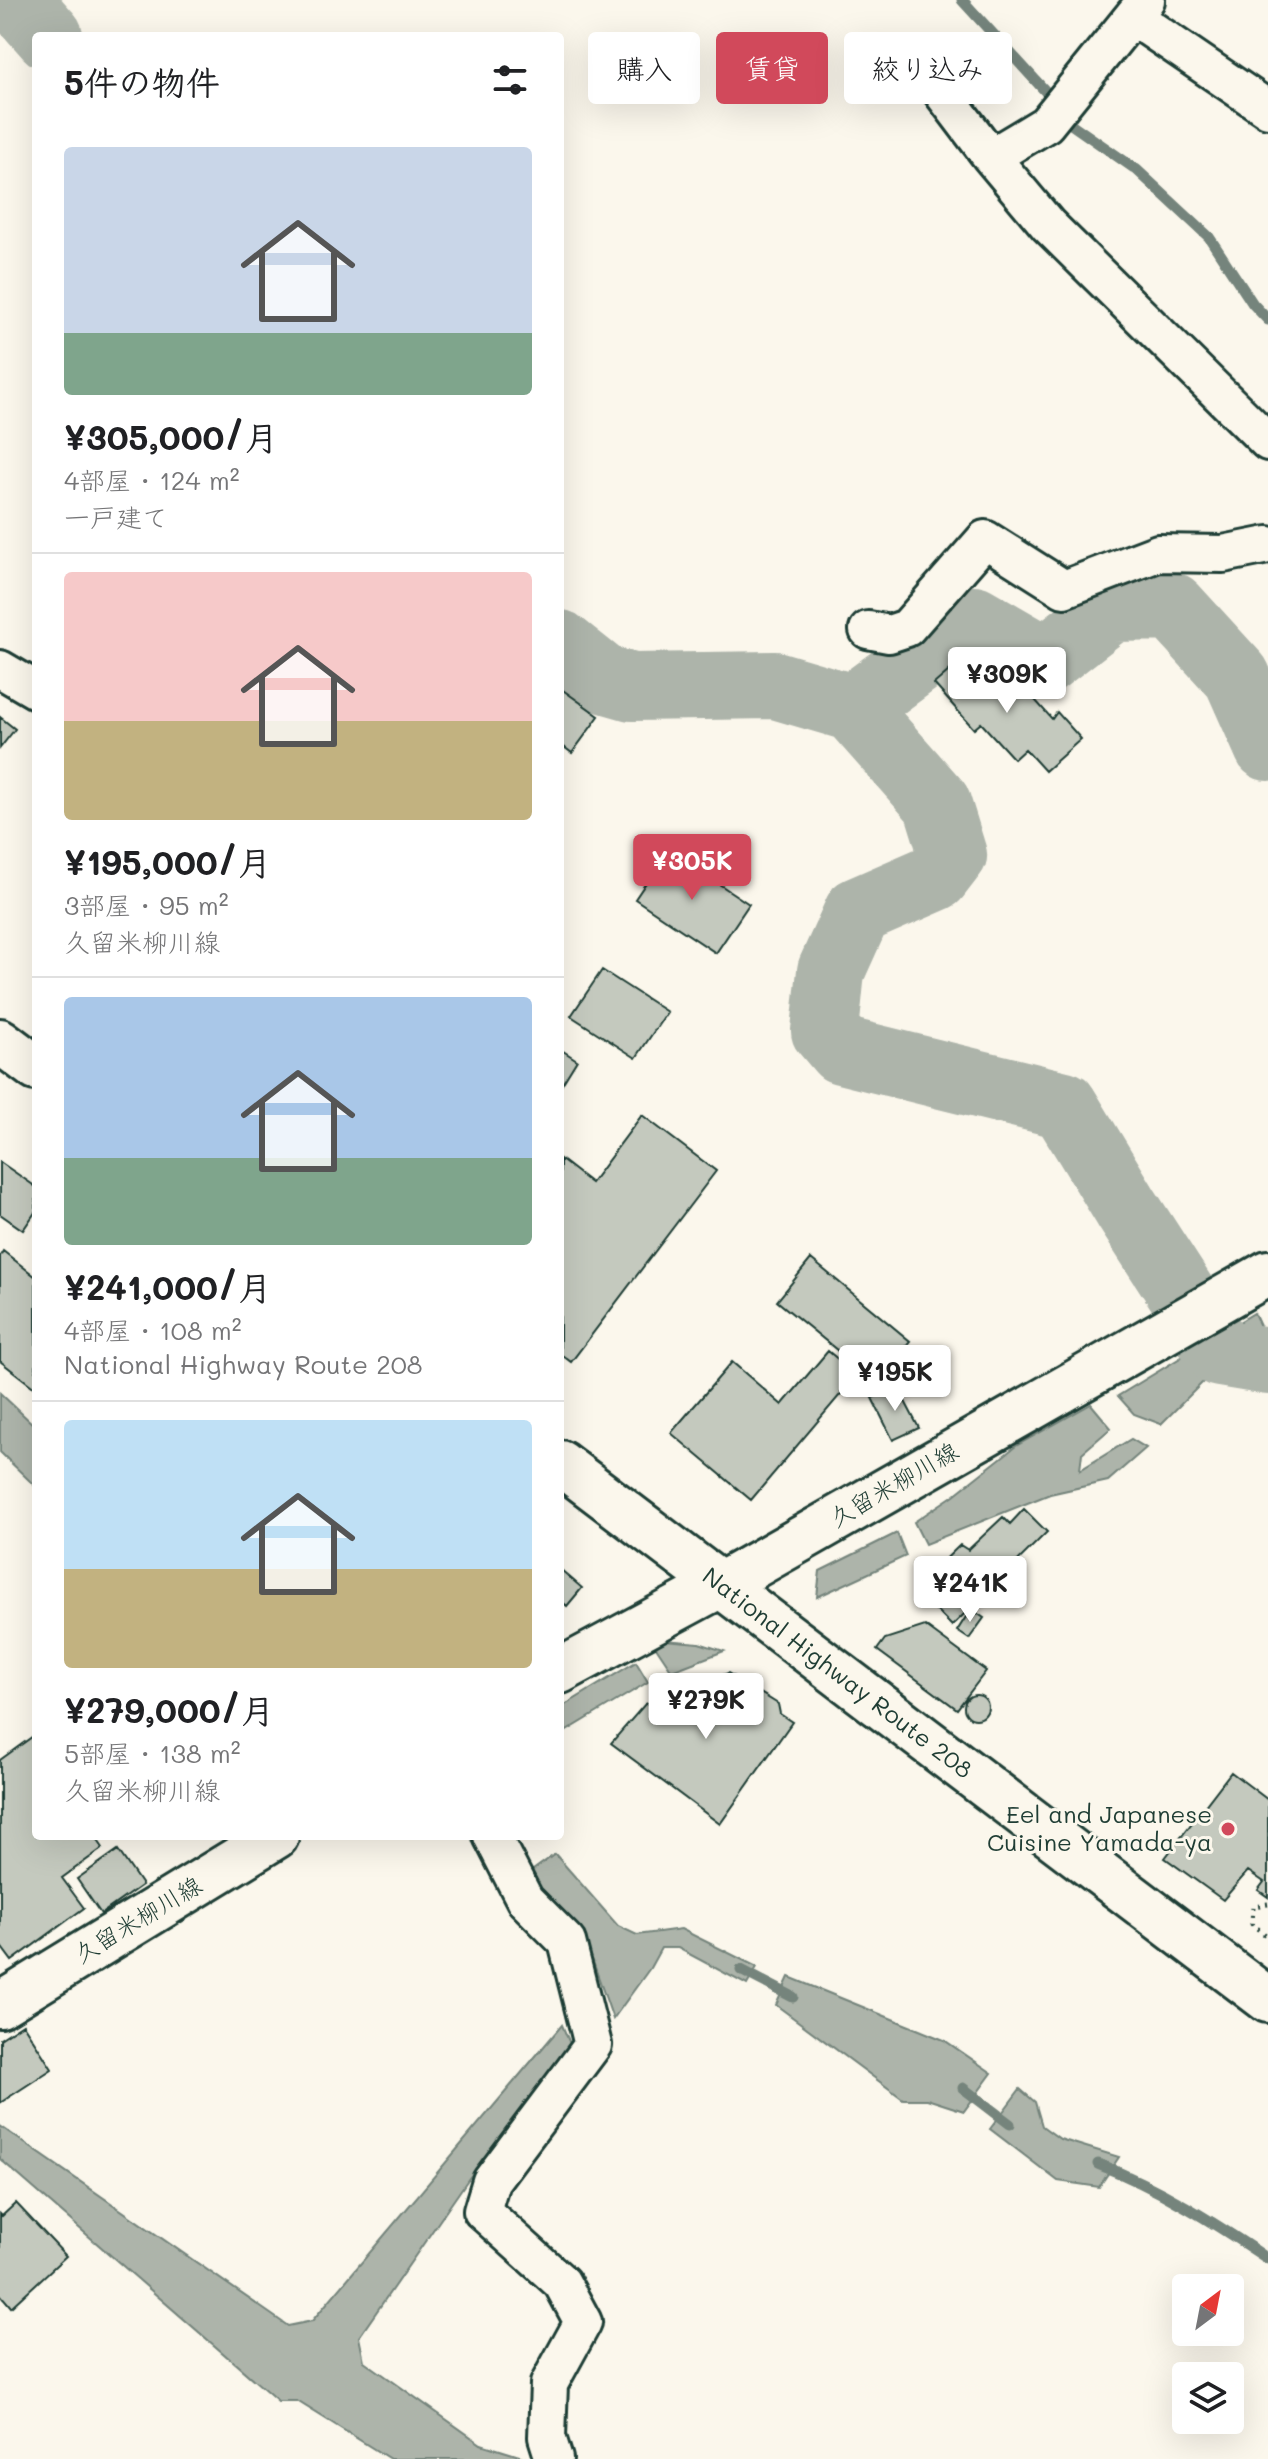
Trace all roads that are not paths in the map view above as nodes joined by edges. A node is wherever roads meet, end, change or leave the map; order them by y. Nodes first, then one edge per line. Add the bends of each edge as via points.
1 (1140, 8) edge
2 (951, 104) edge
3 (1268, 109) edge
4 (991, 157) junction
5 (1268, 442) edge
6 (1268, 545) edge
7 (868, 630) dead end
8 (0, 669) edge
9 (32, 688) edge
10 (0, 1041) edge
11 (32, 1065) edge
12 (1264, 1276) edge
13 (564, 1466) edge
14 (722, 1584) junction
15 (564, 1669) edge
16 (269, 1840) edge
17 (494, 1840) edge
18 (1268, 2000) edge
19 (0, 2005) edge
20 (554, 2459) edge

1 - 3 street
1 - 4 street via 1046,124
2 - 4 street
4 - 5 street via 1048,225
6 - 7 street via 1223,554 1158,553 1064,589 985,539 907,628 889,634
8 - 9 street
10 - 11 main road
12 - 14 main road, 久留米柳川線
13 - 14 main road, National Highway Route 208
14 - 15 main road, 久留米柳川線
14 - 18 main road, National Highway Route 208
16 - 19 main road, 久留米柳川線
17 - 20 street via 525,1900 567,1942 593,2045 491,2181 482,2211 562,2283 583,2322 549,2384 547,2437

